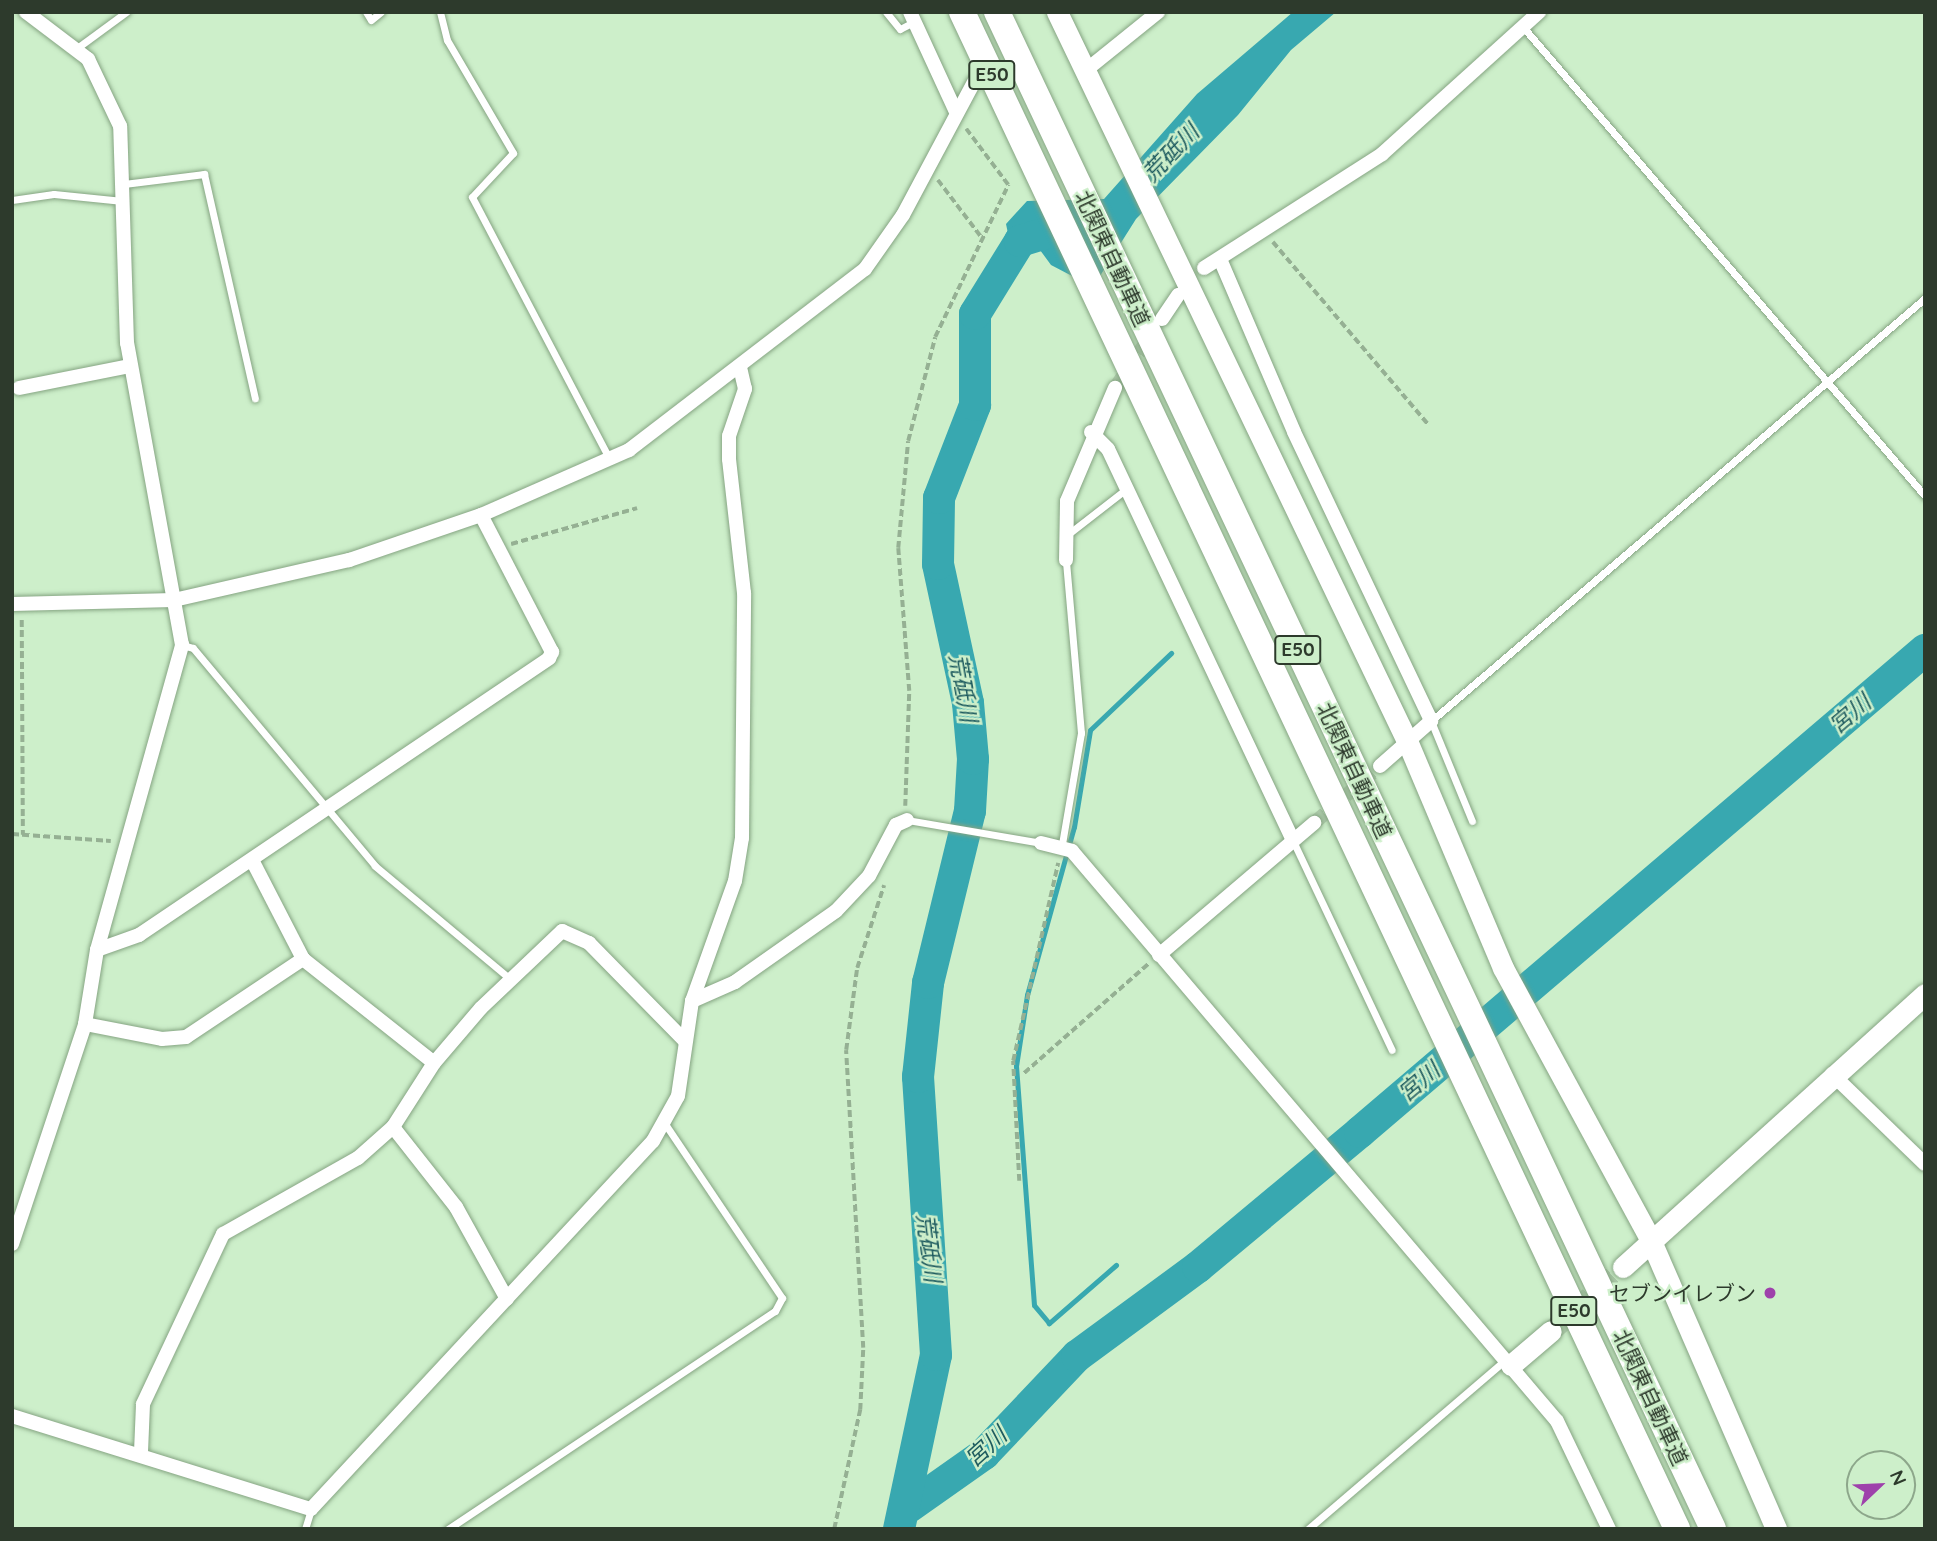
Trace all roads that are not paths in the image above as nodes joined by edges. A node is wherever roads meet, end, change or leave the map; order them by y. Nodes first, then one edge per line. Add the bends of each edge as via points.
1 (26, 12) edge
2 (126, 12) edge
3 (366, 12) edge
4 (381, 12) edge
5 (440, 12) edge
6 (886, 12) edge
7 (962, 12) edge
8 (997, 12) edge
9 (1057, 12) edge
10 (1158, 12) edge
11 (1539, 12) edge
12 (912, 17) edge
13 (1523, 27) junction
14 (78, 48) junction
15 (1088, 79) junction
16 (974, 82) dead end
17 (956, 112) junction
18 (124, 184) junction
19 (12, 200) edge
20 (124, 201) junction
21 (1220, 259) junction
22 (1204, 268) dead end
23 (1178, 295) dead end
24 (1925, 298) edge
25 (1162, 319) dead end
26 (130, 366) junction
27 (740, 367) junction
28 (1827, 381) junction
29 (19, 388) dead end
30 (1115, 388) tunnel mouth
31 (256, 398) dead end
32 (1091, 432) junction
33 (610, 460) junction
34 (1127, 489) junction
35 (1925, 496) edge
36 (481, 515) junction
37 (1066, 535) junction
38 (1066, 560) joint
39 (174, 600) junction
40 (17, 604) edge
41 (182, 645) junction
42 (1431, 720) junction
43 (1408, 743) junction
44 (1380, 766) tunnel mouth
45 (325, 808) junction
46 (904, 821) joint
47 (1472, 821) dead end
48 (1314, 823) tunnel mouth
49 (1293, 840) junction
50 (1041, 842) joint
51 (1062, 844) junction
52 (252, 860) junction
53 (97, 950) junction
54 (1159, 955) junction
55 (303, 959) junction
56 (510, 979) junction
57 (1925, 994) edge
58 (692, 1001) junction
59 (85, 1024) junction
60 (684, 1040) junction
61 (1392, 1050) dead end
62 (434, 1063) junction
63 (1832, 1074) junction
64 (665, 1124) junction
65 (393, 1127) junction
66 (1925, 1164) edge
67 (1651, 1241) junction
68 (12, 1244) edge
69 (1623, 1267) tunnel mouth
70 (507, 1299) junction
71 (1551, 1331) tunnel mouth
72 (1508, 1362) junction
73 (12, 1416) edge
74 (141, 1452) junction
75 (311, 1509) junction
76 (305, 1529) edge
77 (448, 1529) edge
78 (1308, 1529) edge
79 (1609, 1529) edge
80 (1677, 1529) edge
81 (1713, 1529) edge
82 (1776, 1529) edge

1 - 14 street
2 - 14 lane
3 - 4 lane via 371,20
5 - 33 lane via 447,40 513,153 472,197
6 - 12 lane via 900,29
7 - 80 highway, 北関東自動車道 / E50
8 - 81 highway, 北関東自動車道 / E50
9 - 15 street
10 - 15 street
11 - 13 street
12 - 17 street
13 - 21 street via 1382,154
13 - 28 lane
14 - 18 street via 116,112
15 - 43 street
16 - 17 street
17 - 27 street via 871,262
18 - 20 street
18 - 31 lane via 204,174
19 - 20 lane via 54,194
20 - 26 street
21 - 22 street
21 - 42 street via 1299,444
23 - 25 street
24 - 28 lane
26 - 29 street
26 - 39 street
27 - 33 street
27 - 58 street via 745,389 729,436 729,459 744,593 742,838 735,881
28 - 35 lane
28 - 42 lane
30 - 32 street
32 - 34 street via 1108,449
32 - 37 street via 1067,502
33 - 36 street
34 - 37 lane
34 - 49 street
36 - 39 street via 349,560
36 - 45 street via 552,652
37 - 38 street
38 - 51 lane via 1081,733
39 - 40 street
39 - 41 street
41 - 45 lane via 193,648
41 - 53 street
42 - 43 street
42 - 47 lane
43 - 44 street
43 - 67 street via 1503,968
45 - 52 street
45 - 56 lane via 375,866
46 - 50 lane
46 - 58 street via 869,876 836,911 735,982
48 - 49 street
49 - 54 street
49 - 61 lane
50 - 51 street
51 - 54 street
52 - 53 street via 116,948
52 - 55 street
53 - 59 street
54 - 72 street
55 - 59 street via 186,1037 162,1039
55 - 62 street
56 - 60 street via 562,931 575,932
56 - 62 street
57 - 63 street
58 - 60 street
59 - 68 street
60 - 64 street via 680,1087
62 - 65 street
63 - 66 street
63 - 67 street
64 - 70 street
64 - 77 lane via 782,1298 775,1311
65 - 70 street via 456,1207
65 - 74 street via 358,1158 223,1234 143,1404
67 - 69 street
67 - 82 street
70 - 75 street
71 - 72 street
72 - 78 lane
72 - 79 street via 1565,1433
73 - 74 street
74 - 75 street
75 - 76 lane

